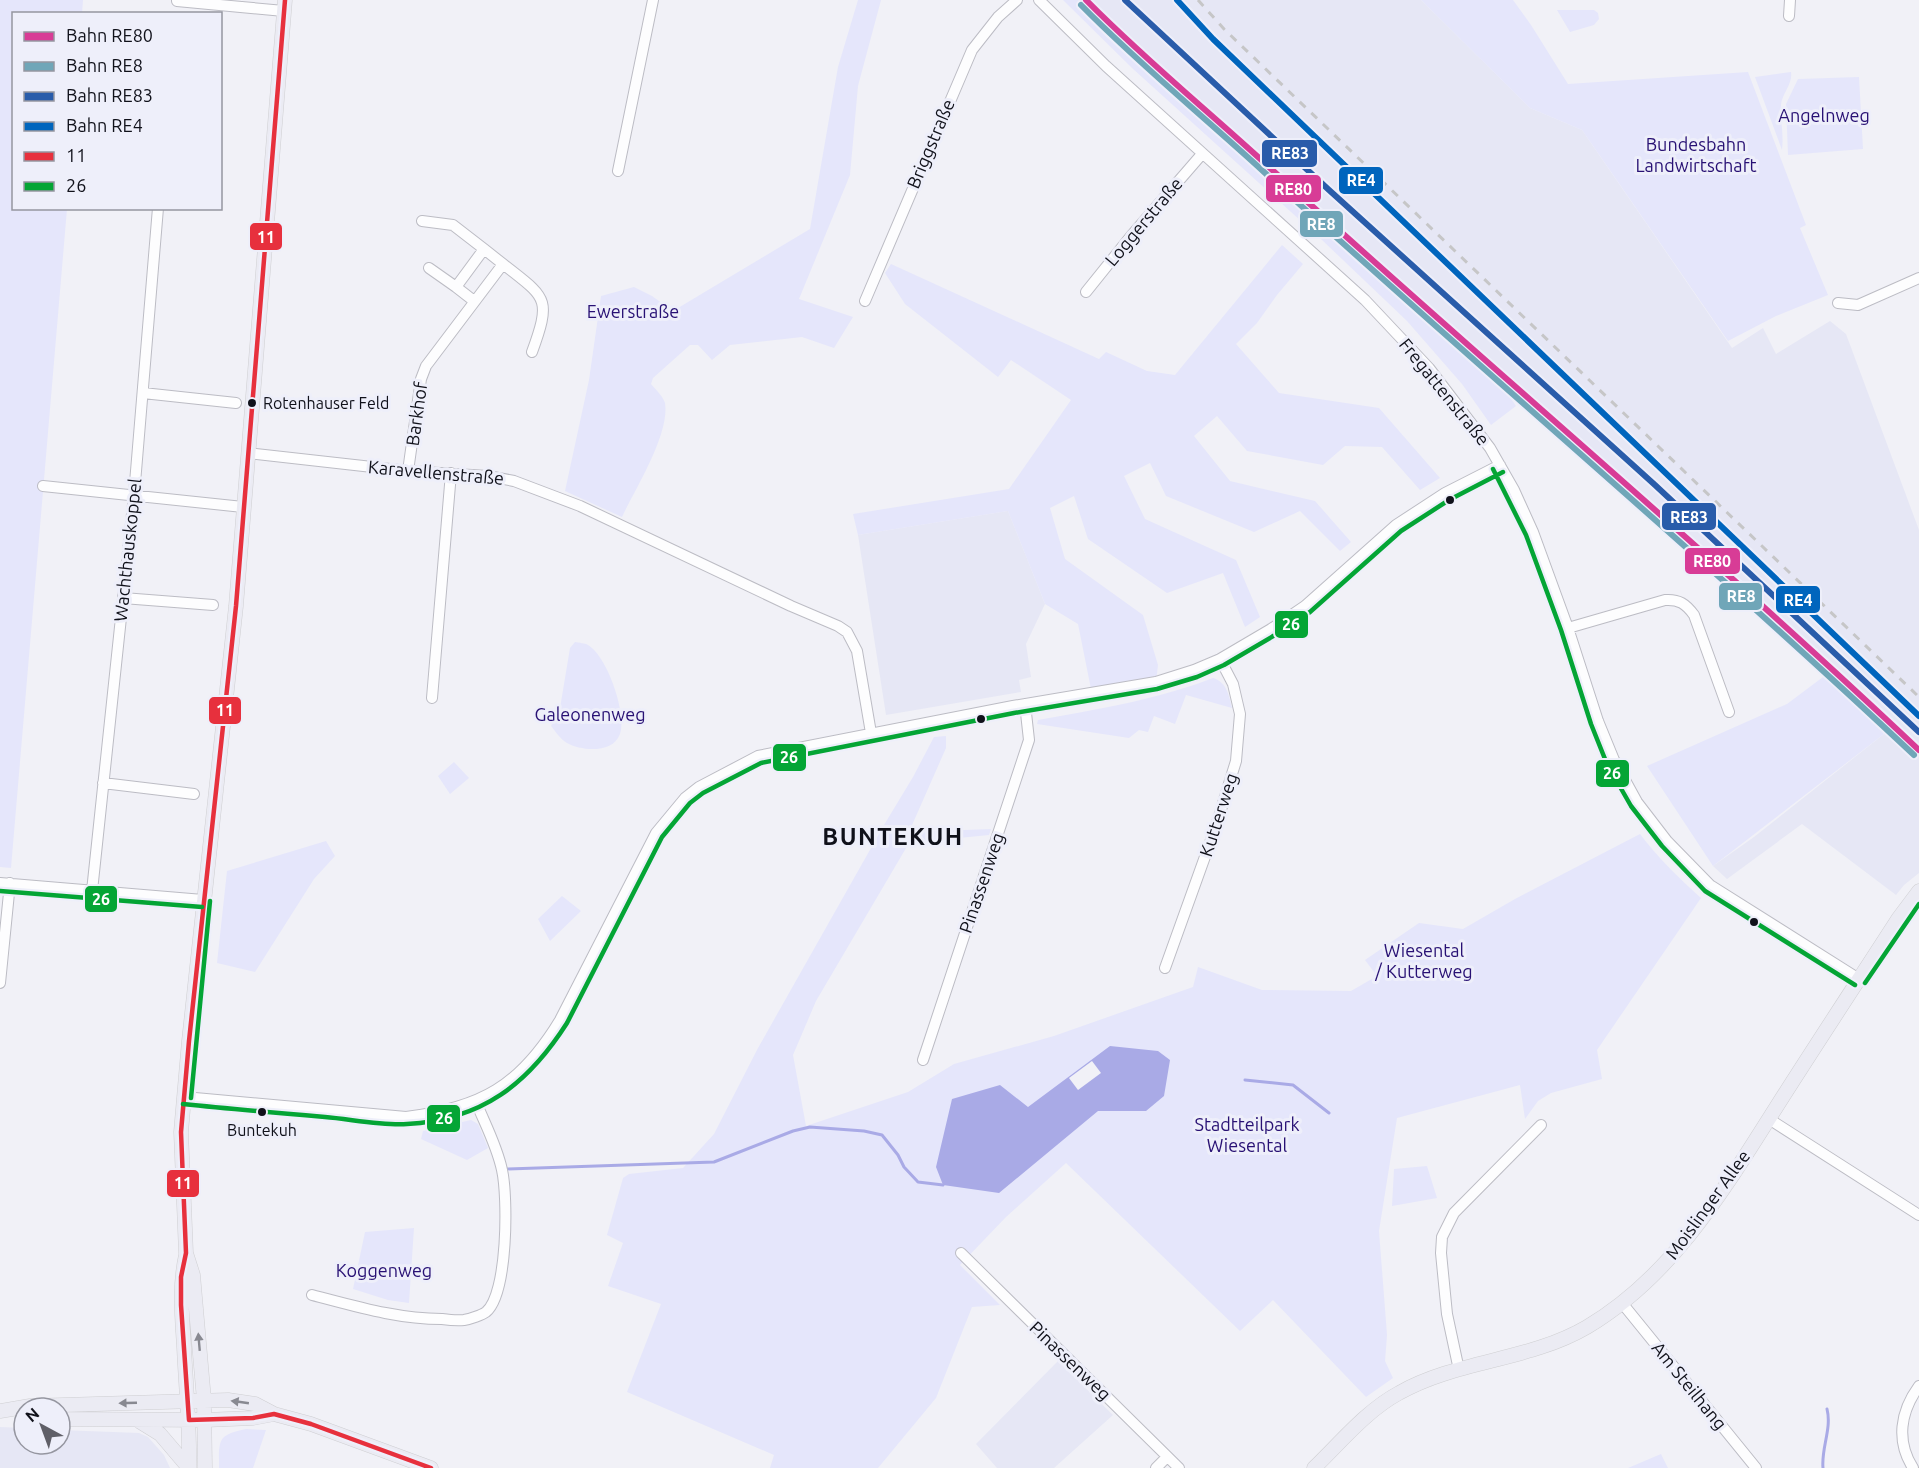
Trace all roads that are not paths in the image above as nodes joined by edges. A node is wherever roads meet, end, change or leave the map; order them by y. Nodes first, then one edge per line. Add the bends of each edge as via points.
1 (653, 0) edge
2 (1017, 0) edge
3 (1039, 0) edge
4 (1790, 0) edge
5 (177, 1) edge
6 (285, 5) edge
7 (1789, 16) dead end
8 (1202, 154) junction
9 (618, 171) dead end
10 (158, 210) edge
11 (422, 221) dead end
12 (484, 249) junction
13 (503, 264) junction
14 (429, 268) dead end
15 (1919, 278) edge
16 (456, 287) junction
17 (1086, 292) dead end
18 (866, 301) dead end
19 (474, 302) junction
20 (1838, 303) dead end
21 (532, 352) dead end
22 (143, 393) junction
23 (236, 403) dead end
24 (248, 453) junction
25 (1500, 465) junction
26 (408, 471) junction
27 (451, 473) junction
28 (43, 486) dead end
29 (134, 495) junction
30 (243, 507) junction
31 (123, 598) junction
32 (213, 605) dead end
33 (1568, 628) junction
34 (1220, 659) junction
35 (432, 698) dead end
36 (1025, 704) junction
37 (1729, 712) dead end
38 (871, 734) junction
39 (104, 783) junction
40 (194, 794) dead end
41 (5, 883) edge
42 (92, 891) junction
43 (1919, 891) edge
44 (203, 900) junction
45 (1165, 968) dead end
46 (1859, 979) junction
47 (0, 983) edge
48 (922, 1060) dead end
49 (184, 1096) junction
50 (476, 1102) junction
51 (1769, 1119) junction
52 (1541, 1125) dead end
53 (1919, 1215) edge
54 (186, 1253) junction
55 (962, 1253) dead end
56 (312, 1295) dead end
57 (1622, 1303) junction
58 (1459, 1370) junction
59 (1919, 1386) edge
60 (204, 1400) junction
61 (187, 1401) junction
62 (0, 1412) edge
63 (274, 1414) junction
64 (72, 1419) edge
65 (137, 1420) junction
66 (189, 1420) junction
67 (205, 1420) junction
68 (1167, 1456) junction
69 (189, 1468) edge
70 (205, 1468) edge
71 (431, 1468) edge
72 (1156, 1468) edge
73 (1179, 1468) edge
74 (1314, 1468) edge
75 (1756, 1468) edge
76 (1913, 1468) edge

1 - 9 street
2 - 18 street, Briggstraße via 972,50
3 - 8 street, Fregattenstraße
4 - 7 street
5 - 6 street
6 - 24 main road
8 - 17 street, Loggerstraße
8 - 25 street, Fregattenstraße via 1365,300 1407,343
10 - 22 street, Wachthauskoppel
11 - 12 street via 453,225
12 - 13 street
12 - 16 street
13 - 19 street, Barkhof
13 - 21 street via 538,291 544,304
14 - 16 street
15 - 20 street via 1858,305
16 - 19 street
19 - 26 street, Barkhof via 426,366
22 - 23 street
22 - 29 street, Wachthauskoppel
24 - 26 street, Karavellenstraße
24 - 30 main road
25 - 33 street, Fregattenstraße via 1524,512
25 - 34 street via 1405,519 1305,606
26 - 27 street, Karavellenstraße
27 - 35 street
27 - 38 street, Karavellenstraße via 488,476 535,488 838,626 847,632 857,651
28 - 29 street
29 - 30 street
29 - 31 street, Wachthauskoppel
30 - 44 main road via 236,606
31 - 32 street
31 - 39 street, Wachthauskoppel
33 - 37 street via 1665,600 1680,601 1694,615
33 - 46 street, Fregattenstraße via 1614,760 1637,802 1661,834 1710,885
34 - 36 street via 1156,682
34 - 45 street, Kutterweg via 1233,684 1240,714 1236,761
36 - 38 street
36 - 48 street, Pinassenweg via 1029,740
38 - 50 street via 758,756 685,798 656,833 548,1041 517,1076
39 - 40 street
39 - 42 street, Wachthauskoppel
41 - 42 street
41 - 47 street
42 - 44 street
43 - 46 main road, Moislinger Allee
44 - 49 main road
46 - 51 main road, Moislinger Allee
49 - 50 street via 406,1117
49 - 54 main road via 181,1160
50 - 56 street via 498,1152 507,1213 502,1266 486,1312 465,1320 423,1319 380,1313
51 - 53 street
51 - 57 main road, Moislinger Allee via 1684,1243
52 - 58 street via 1454,1213 1442,1237 1447,1314
60 -> 54 main road via 193,1275
54 - 61 main road via 181,1305
55 - 68 street, Pinassenweg
57 - 58 main road, Moislinger Allee via 1553,1344
57 - 75 street, Am Steilhang
58 - 74 main road, Moislinger Allee via 1391,1397
59 - 76 street via 1902,1422 1902,1445
60 - 61 main road
63 -> 60 main road via 255,1404
60 - 67 main road
61 -> 62 main road via 30,1406
61 - 66 main road
63 - 67 main road
63 - 71 main road
64 - 65 main road
65 - 66 main road
65 - 69 main road via 160,1434
66 - 67 main road
66 - 69 main road
67 - 70 main road
68 - 72 street
68 - 73 street, Pinassenweg

